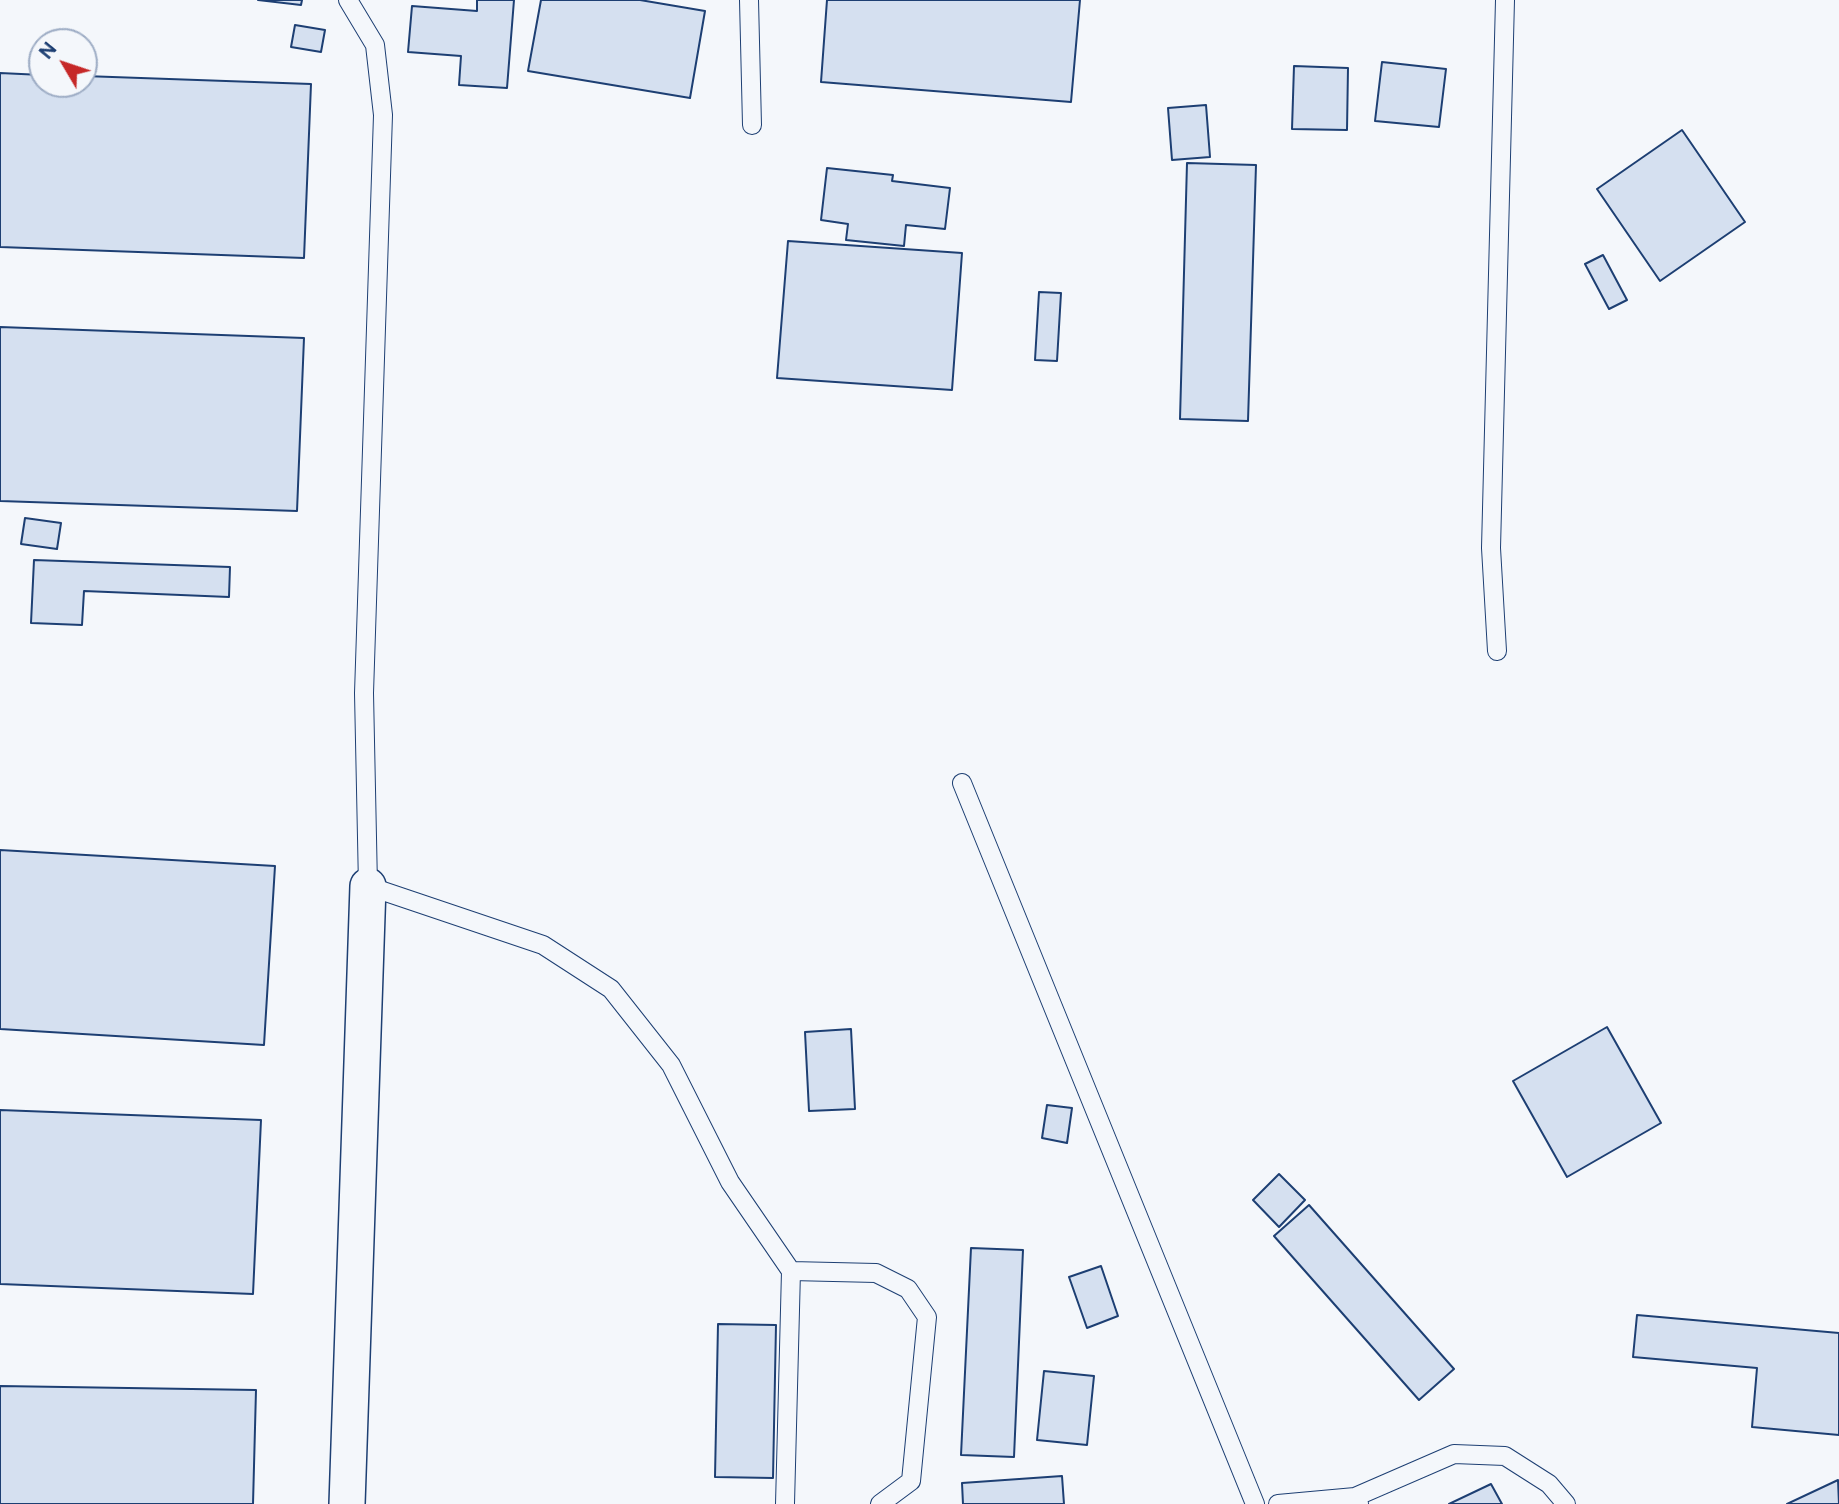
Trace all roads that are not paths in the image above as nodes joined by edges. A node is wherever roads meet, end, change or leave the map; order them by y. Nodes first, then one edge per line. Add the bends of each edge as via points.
1 (348, 0) edge
2 (749, 0) edge
3 (1505, 0) edge
4 (752, 125) dead end
5 (1497, 651) dead end
6 (962, 783) dead end
7 (368, 886) junction
8 (791, 1271) junction
9 (1357, 1501) edge
10 (347, 1504) edge
11 (785, 1504) edge
12 (880, 1504) edge
13 (1255, 1504) edge
14 (1278, 1504) edge
15 (1566, 1504) edge

1 - 7 lane via 375,45 383,115 363,694
2 - 4 lane
3 - 5 lane via 1491,548
6 - 13 lane
7 - 8 lane via 543,945 611,989 671,1065 730,1182
7 - 10 street
8 - 11 lane
8 - 12 lane via 876,1273 908,1289 927,1317 911,1481
9 - 14 lane
9 - 15 lane via 1454,1454 1505,1456 1549,1483

